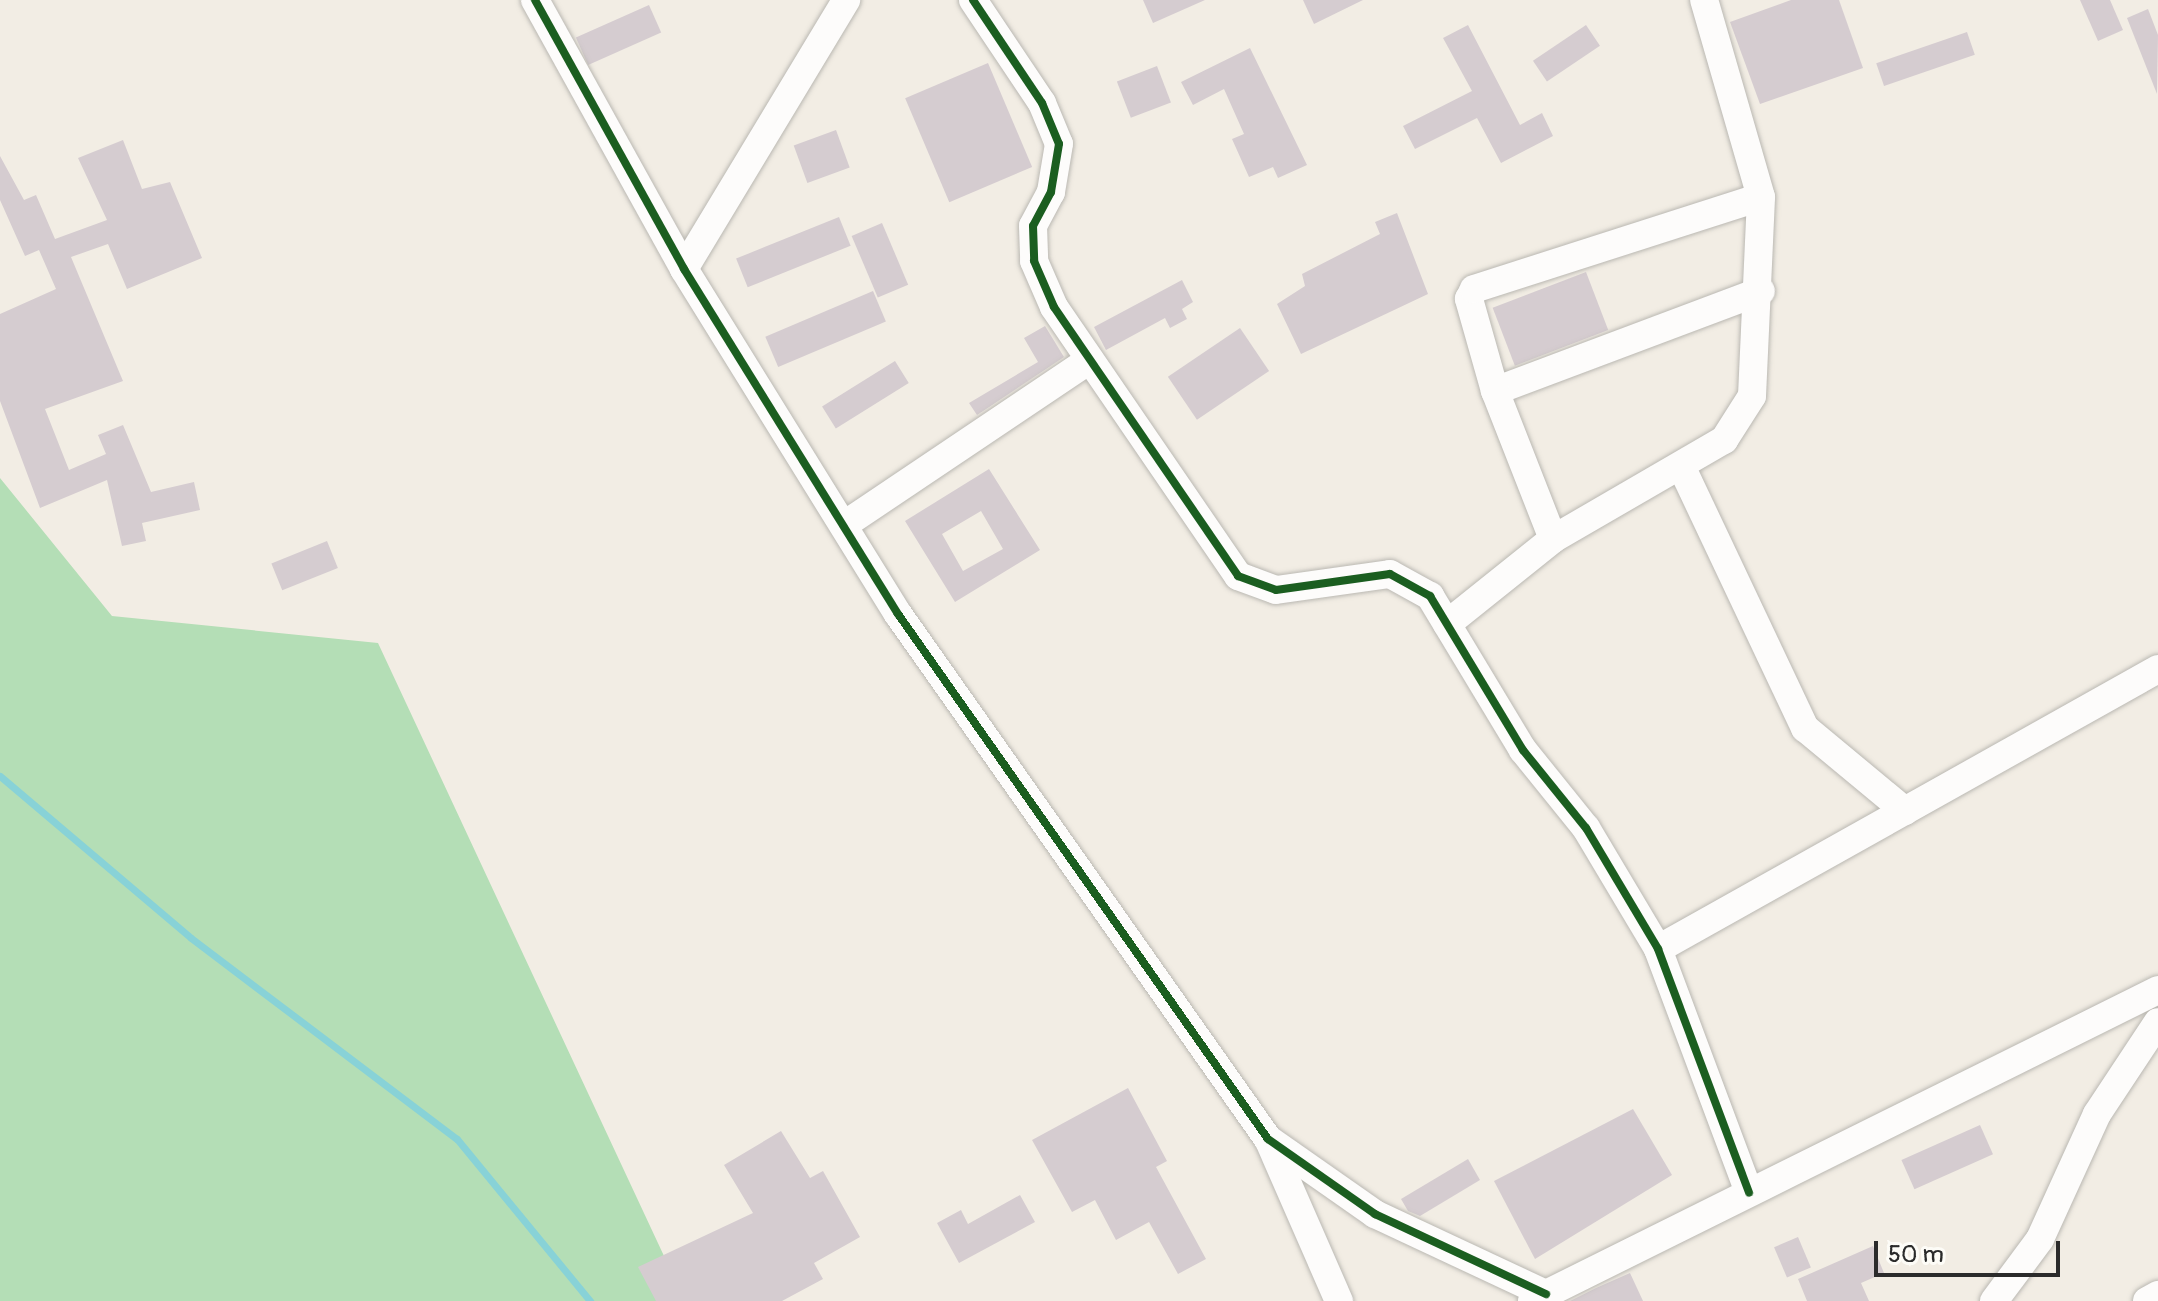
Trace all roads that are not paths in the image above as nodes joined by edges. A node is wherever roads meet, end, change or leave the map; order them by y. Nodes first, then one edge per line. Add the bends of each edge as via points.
1 (535, 0) edge
2 (846, 0) edge
3 (973, 0) edge
4 (1706, 1) edge
5 (1761, 197) junction
6 (684, 269) junction
7 (1761, 291) junction
8 (1090, 360) junction
9 (1495, 391) junction
10 (1682, 468) junction
11 (844, 525) junction
12 (1553, 539) junction
13 (1447, 624) junction
14 (2158, 669) edge
15 (1905, 811) junction
16 (1658, 949) junction
17 (2158, 990) edge
18 (2158, 1022) edge
19 (1268, 1139) junction
20 (1749, 1193) junction
21 (2158, 1295) edge
22 (1539, 1298) edge
23 (1339, 1301) edge
24 (1994, 1301) edge
25 (2147, 1301) edge

1 - 6 street
2 - 6 street
3 - 8 street via 1042,103 1059,144 1051,192 1033,226 1034,261 1054,307
4 - 5 street
5 - 7 street
5 - 9 street via 1474,289 1469,299
6 - 11 street
7 - 9 street
7 - 10 street via 1746,409 1724,440
8 - 11 street
8 - 13 street via 1238,576 1276,590 1390,574 1430,596
9 - 12 street
10 - 12 street
10 - 15 street via 1805,728
11 - 19 street via 898,614
12 - 13 street
13 - 16 street
14 - 15 street
15 - 16 street
16 - 20 street
17 - 20 street
18 - 24 street via 2097,1114 2040,1239
19 - 22 street via 1375,1214
19 - 23 street
20 - 22 street
21 - 25 street

